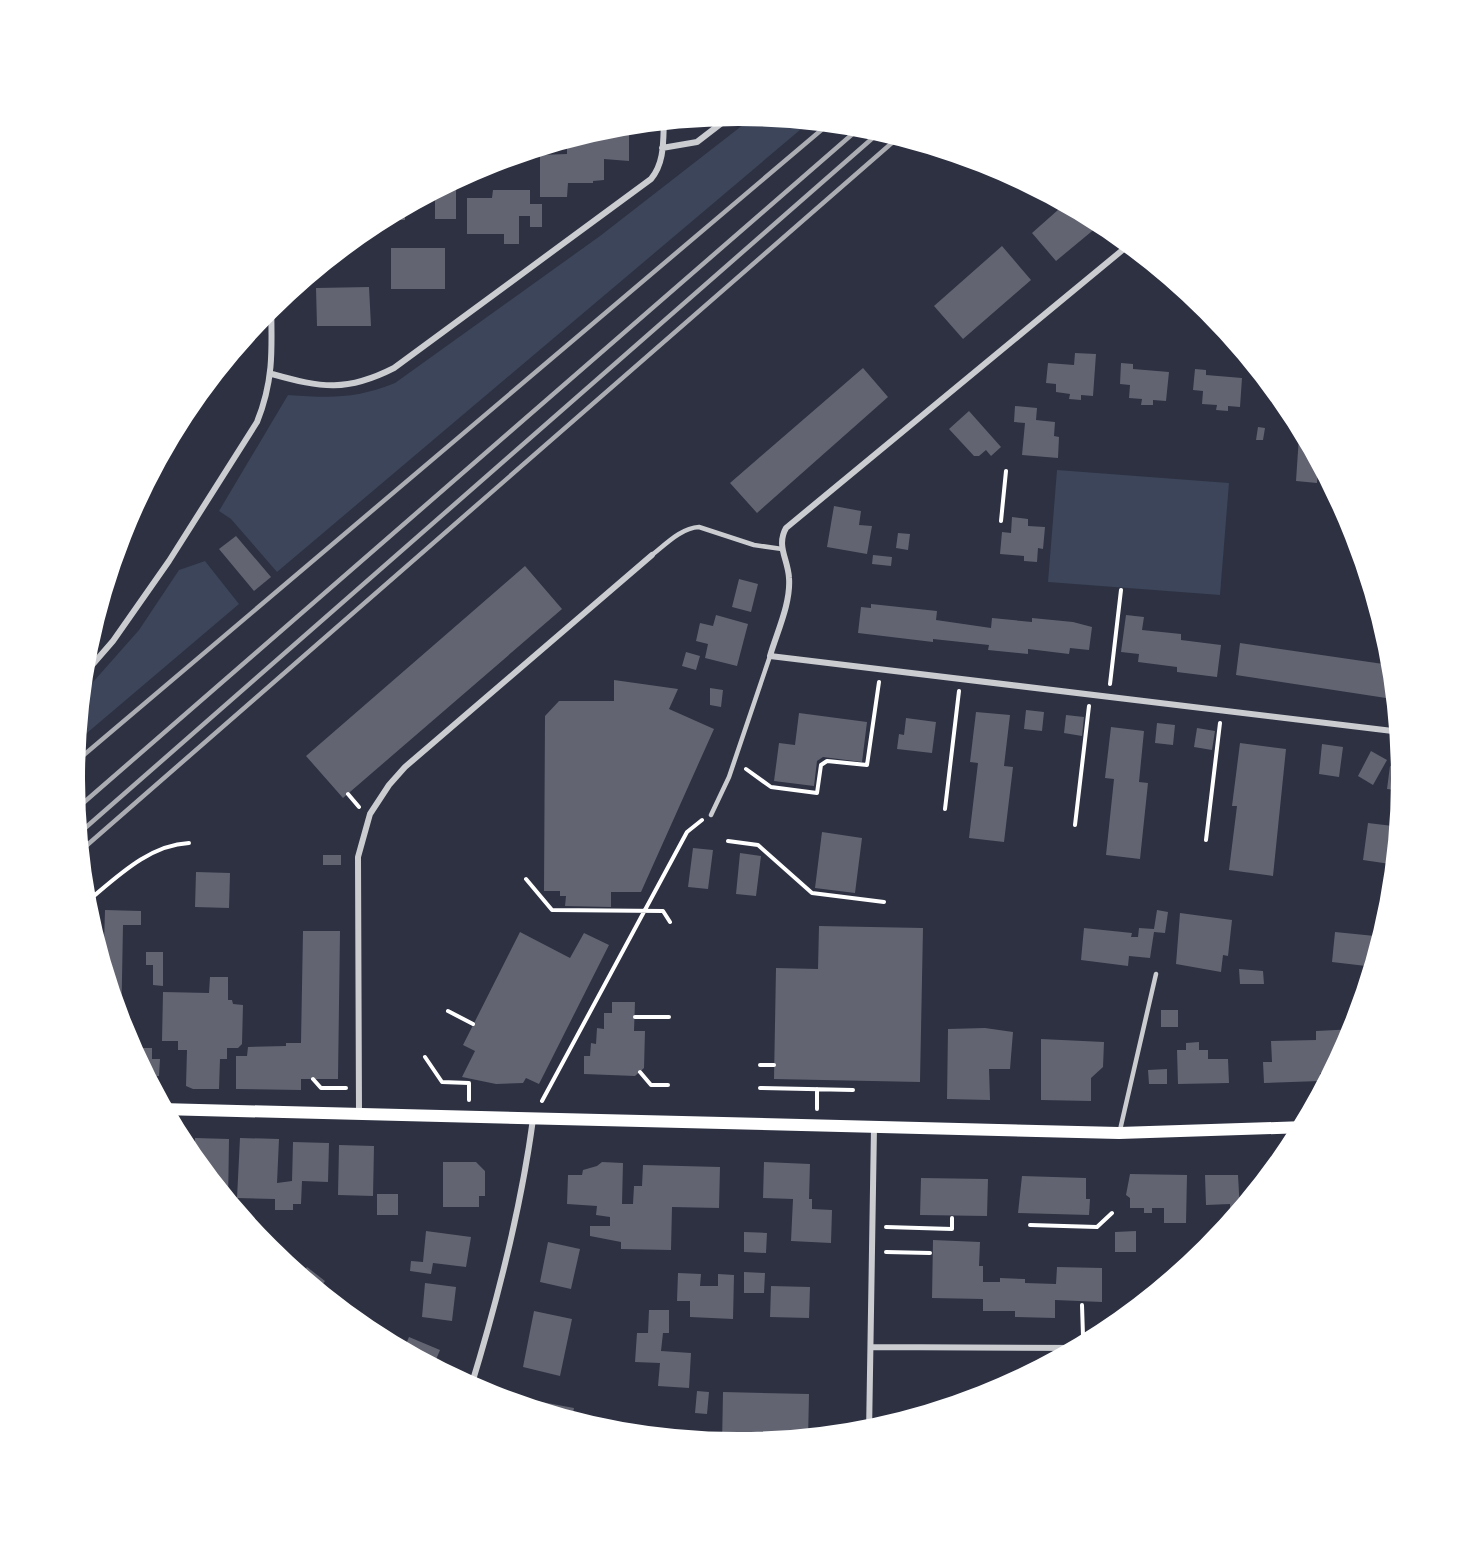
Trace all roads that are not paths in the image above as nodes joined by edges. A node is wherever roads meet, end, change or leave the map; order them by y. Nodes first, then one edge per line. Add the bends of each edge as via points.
1 (722, 123) edge
2 (663, 127) edge
3 (662, 148) junction
4 (1125, 248) edge
5 (271, 317) edge
6 (272, 374) junction
7 (782, 549) junction
8 (652, 555) joint
9 (770, 656) junction
10 (92, 664) edge
11 (1393, 731) edge
12 (711, 815) road end
13 (1156, 974) dead end
14 (170, 1109) edge
15 (358, 1113) junction
16 (533, 1117) junction
17 (874, 1126) junction
18 (1295, 1127) edge
19 (1119, 1133) junction
20 (871, 1347) junction
21 (1066, 1348) edge
22 (473, 1380) edge
23 (869, 1423) edge

1 - 3 street via 697,142
2 - 3 street
3 - 6 street via 658,170 641,187 394,368 360,383 331,387
4 - 7 street via 786,528 781,536
5 - 6 street
6 - 10 street via 257,422 230,466 136,608
7 - 8 lane via 691,527
7 - 9 street via 789,587
8 - 15 street via 405,767 370,814 358,857
9 - 11 street
9 - 12 lane via 735,761
13 - 19 lane
14 - 15 main road
15 - 16 main road
16 - 17 main road
16 - 22 street via 511,1230
17 - 19 main road
17 - 20 street
18 - 19 main road
20 - 21 street
20 - 23 street

